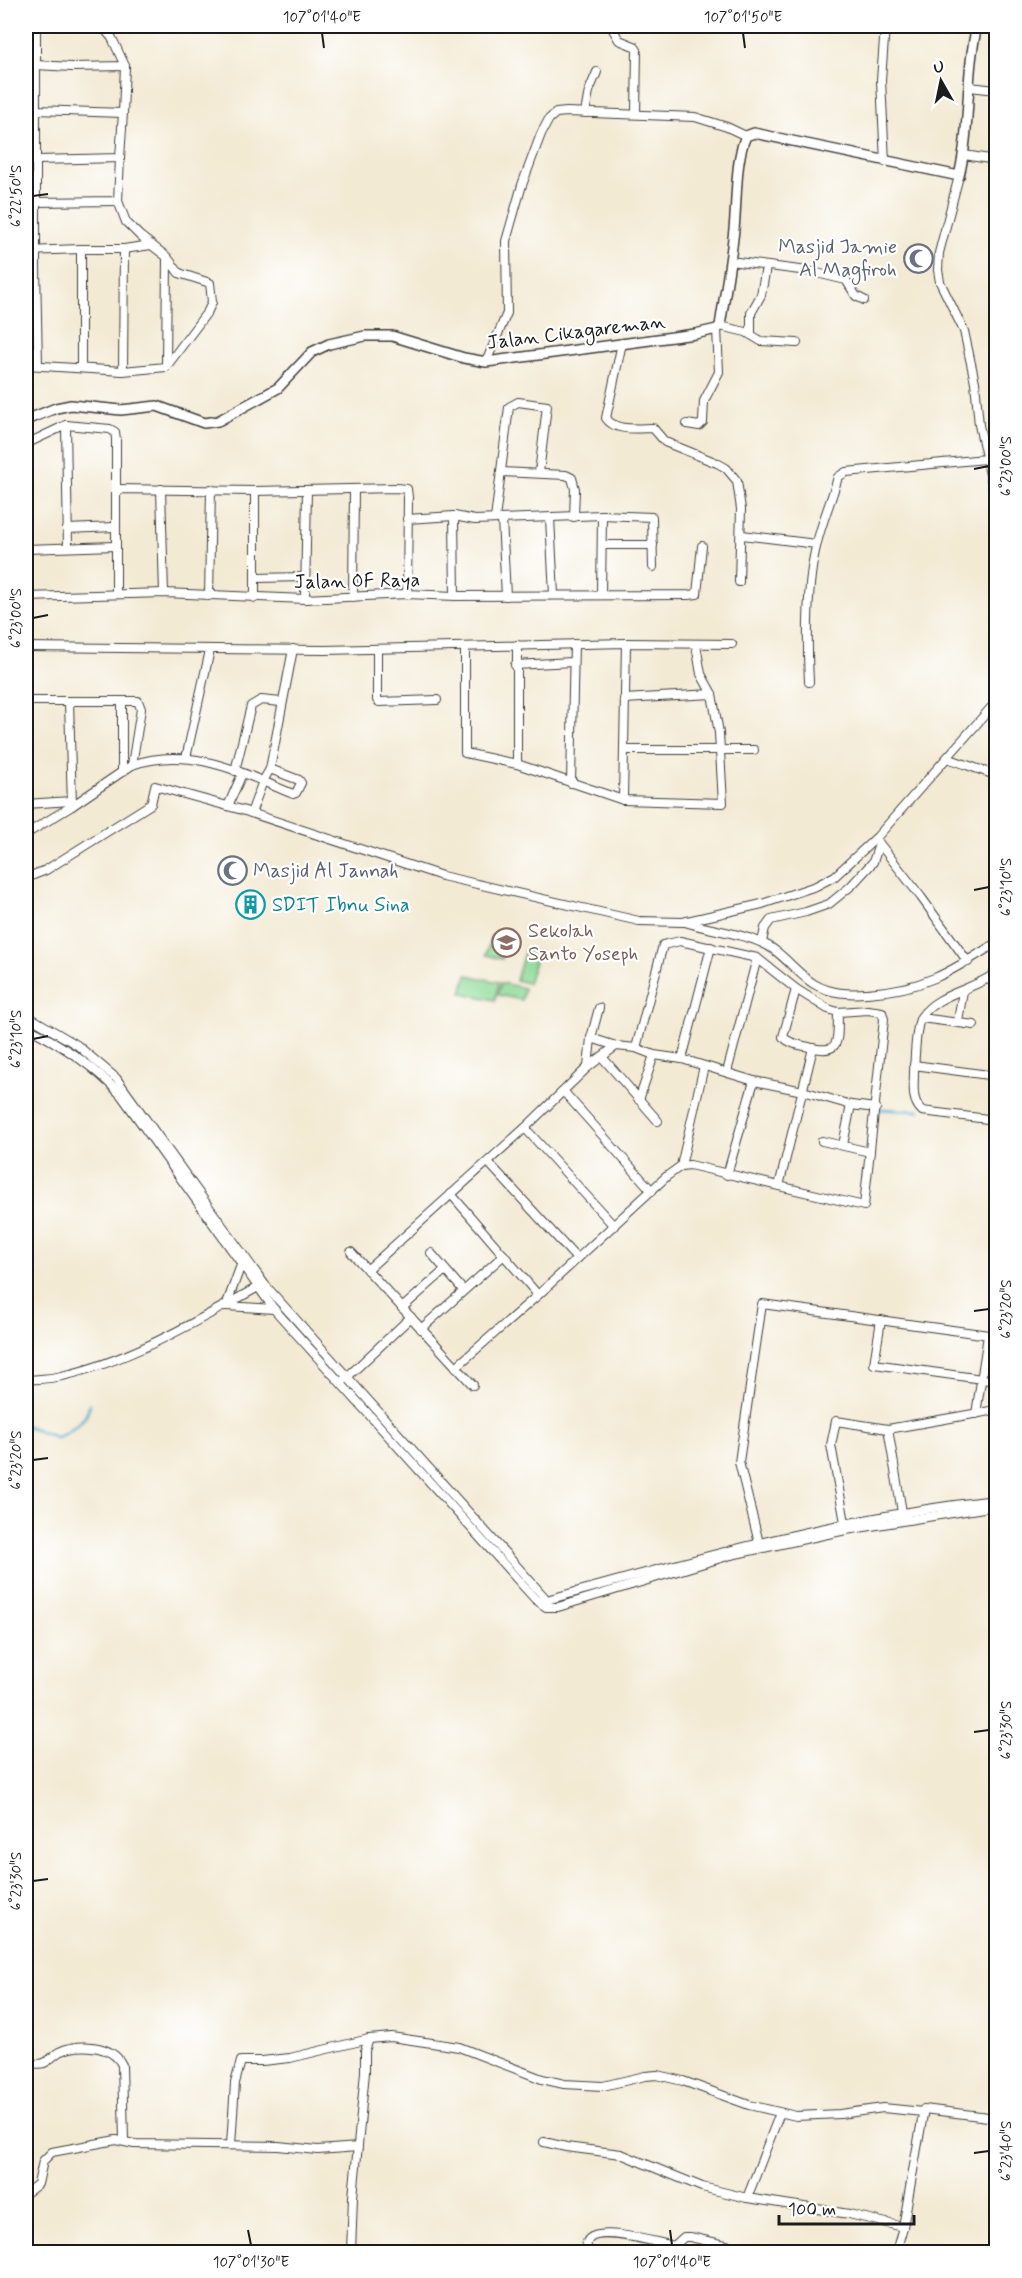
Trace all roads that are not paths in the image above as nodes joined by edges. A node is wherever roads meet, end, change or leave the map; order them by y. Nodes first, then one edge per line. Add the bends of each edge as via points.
1 (36, 26) edge
2 (102, 26) edge
3 (611, 26) edge
4 (885, 26) edge
5 (977, 26) edge
6 (36, 65) junction
7 (125, 66) junction
8 (597, 72) dead end
9 (970, 87) junction
10 (996, 90) edge
11 (36, 110) junction
12 (26, 111) edge
13 (123, 113) junction
14 (585, 113) junction
15 (636, 114) junction
16 (26, 128) edge
17 (35, 129) junction
18 (746, 136) junction
19 (964, 155) junction
20 (120, 158) junction
21 (36, 160) junction
22 (996, 160) edge
23 (885, 162) junction
24 (959, 176) junction
25 (118, 201) junction
26 (36, 202) junction
27 (151, 245) junction
28 (81, 249) junction
29 (124, 249) junction
30 (26, 250) edge
31 (37, 250) junction
32 (167, 257) junction
33 (730, 261) junction
34 (766, 267) junction
35 (26, 268) edge
36 (36, 268) junction
37 (864, 300) dead end
38 (719, 327) junction
39 (751, 335) junction
40 (622, 343) junction
41 (797, 343) dead end
42 (486, 362) junction
43 (26, 365) edge
44 (38, 365) junction
45 (166, 367) junction
46 (81, 368) junction
47 (123, 371) junction
48 (26, 420) edge
49 (687, 424) dead end
50 (66, 425) junction
51 (26, 444) edge
52 (987, 459) junction
53 (501, 472) junction
54 (538, 473) junction
55 (116, 489) junction
56 (161, 489) junction
57 (211, 489) junction
58 (307, 490) junction
59 (354, 490) junction
60 (255, 491) junction
61 (996, 502) edge
62 (602, 515) junction
63 (454, 516) junction
64 (574, 517) junction
65 (550, 518) junction
66 (407, 519) junction
67 (498, 519) junction
68 (115, 527) junction
69 (67, 528) junction
70 (742, 535) junction
71 (816, 544) junction
72 (602, 545) junction
73 (653, 545) junction
74 (115, 546) junction
75 (702, 546) dead end
76 (68, 547) junction
77 (26, 549) edge
78 (653, 567) dead end
79 (305, 577) junction
80 (255, 578) junction
81 (739, 582) dead end
82 (164, 593) junction
83 (116, 594) junction
84 (407, 594) junction
85 (554, 595) junction
86 (601, 595) junction
87 (209, 596) junction
88 (455, 596) junction
89 (506, 596) junction
90 (26, 597) edge
91 (353, 597) junction
92 (255, 598) junction
93 (305, 599) junction
94 (626, 643) junction
95 (574, 644) junction
96 (732, 644) dead end
97 (517, 645) junction
98 (696, 645) junction
99 (26, 647) edge
100 (465, 648) junction
101 (293, 649) junction
102 (210, 650) junction
103 (377, 650) junction
104 (573, 662) junction
105 (515, 665) junction
106 (809, 682) dead end
107 (712, 694) junction
108 (624, 699) junction
109 (436, 700) dead end
110 (26, 701) edge
111 (69, 701) junction
112 (122, 701) junction
113 (281, 702) junction
114 (996, 702) edge
115 (721, 749) junction
116 (624, 750) junction
117 (754, 750) dead end
118 (186, 758) junction
119 (947, 758) junction
120 (517, 764) junction
121 (132, 765) junction
122 (270, 769) junction
123 (122, 772) junction
124 (238, 772) junction
125 (995, 775) dead end
126 (263, 781) junction
127 (571, 783) junction
128 (623, 800) junction
129 (26, 804) edge
130 (72, 804) junction
131 (228, 806) junction
132 (251, 813) junction
133 (26, 834) edge
134 (878, 841) junction
135 (26, 878) edge
136 (683, 922) junction
137 (762, 942) junction
138 (996, 942) edge
139 (711, 947) junction
140 (757, 958) junction
141 (968, 962) junction
142 (996, 973) edge
143 (988, 979) junction
144 (996, 984) edge
145 (796, 989) junction
146 (963, 991) junction
147 (599, 1008) dead end
148 (838, 1012) junction
149 (26, 1015) edge
150 (921, 1018) junction
151 (958, 1021) junction
152 (974, 1025) dead end
153 (26, 1027) edge
154 (591, 1038) junction
155 (616, 1046) junction
156 (636, 1048) junction
157 (813, 1048) junction
158 (654, 1055) junction
159 (602, 1057) junction
160 (682, 1059) junction
161 (914, 1065) junction
162 (704, 1066) junction
163 (588, 1067) junction
164 (727, 1072) junction
165 (996, 1076) edge
166 (754, 1081) junction
167 (803, 1091) junction
168 (564, 1092) junction
169 (639, 1100) junction
170 (851, 1105) junction
171 (876, 1108) junction
172 (996, 1120) edge
173 (658, 1121) dead end
174 (525, 1128) junction
175 (822, 1141) dead end
176 (843, 1145) junction
177 (870, 1152) junction
178 (488, 1162) junction
179 (681, 1166) junction
180 (727, 1175) junction
181 (779, 1186) junction
182 (652, 1191) junction
183 (451, 1194) junction
184 (614, 1226) junction
185 (351, 1252) dead end
186 (431, 1253) dead end
187 (504, 1255) junction
188 (577, 1259) junction
189 (241, 1265) junction
190 (367, 1270) junction
191 (445, 1270) junction
192 (261, 1286) junction
193 (463, 1290) junction
194 (538, 1295) junction
195 (226, 1306) junction
196 (402, 1308) junction
197 (274, 1309) junction
198 (411, 1317) junction
199 (881, 1320) junction
200 (421, 1329) junction
201 (992, 1336) edge
202 (456, 1367) junction
203 (982, 1379) junction
204 (26, 1380) edge
205 (344, 1381) junction
206 (996, 1381) edge
207 (473, 1385) dead end
208 (996, 1410) edge
209 (976, 1414) junction
210 (888, 1430) junction
211 (996, 1500) edge
212 (996, 1506) edge
213 (903, 1517) junction
214 (846, 1527) junction
215 (759, 1546) junction
216 (369, 2038) junction
217 (26, 2062) edge
218 (923, 2112) junction
219 (780, 2113) junction
220 (996, 2118) edge
221 (124, 2140) junction
222 (543, 2142) dead end
223 (231, 2145) junction
224 (357, 2147) junction
225 (26, 2193) edge
226 (747, 2198) junction
227 (903, 2227) junction
228 (351, 2253) edge
229 (588, 2253) edge
230 (757, 2253) edge
231 (896, 2253) edge

1 - 6 street
2 - 7 street
3 - 15 street via 619,40 637,50
4 - 23 street via 881,80
5 - 9 street
6 - 7 street
6 - 11 street
7 - 13 street
8 - 14 street
9 - 10 street
9 - 19 street
11 - 12 street
11 - 13 street
11 - 17 street
13 - 20 street
14 - 15 street
14 - 42 street via 554,114 541,134 506,241 507,314
15 - 18 street via 706,119
16 - 17 street
17 - 21 street
18 - 23 street via 754,133
18 - 33 street
19 - 22 street
19 - 24 street
20 - 21 street
20 - 25 street
21 - 26 street
23 - 24 street
24 - 52 street via 938,270 964,331
25 - 26 street
25 - 27 street via 126,222
26 - 31 street
27 - 29 street
27 - 32 street
28 - 29 street
28 - 31 street
28 - 46 street
29 - 47 street
30 - 31 street
31 - 36 street
32 - 45 street
32 - 45 street via 179,273 210,283 213,293 208,311
33 - 34 street
33 - 38 street
34 - 37 street via 846,280 856,296
34 - 39 street via 761,295 752,313
35 - 36 street
36 - 44 street
38 - 39 street
38 - 40 street, Jalan Cikagareman via 695,334
38 - 49 street via 719,372 704,400 703,422 699,426
39 - 41 street via 761,341
40 - 42 street, Jalan Cikagareman
40 - 70 street via 606,418 622,428 653,428 665,442 726,468 737,481
42 - 48 street, Jalan Cikagareman via 392,336 365,336 312,352 278,388 218,422 204,423 158,406 121,410 71,405
43 - 44 street
44 - 46 street
45 - 47 street
46 - 47 street
50 - 51 street
50 - 55 street via 115,432
50 - 69 street
52 - 61 street
52 - 71 street via 846,472 838,477
53 - 54 street
53 - 54 street via 509,407 518,402 547,406
53 - 67 street
54 - 64 street via 572,478
55 - 56 street
55 - 68 street
56 - 57 street
56 - 82 street
57 - 60 street
57 - 87 street
58 - 59 street
58 - 60 street
58 - 79 street
59 - 66 street via 406,489
59 - 91 street
60 - 80 street
62 - 64 street
62 - 72 street
62 - 73 street via 652,517
63 - 66 street
63 - 67 street
63 - 88 street
64 - 65 street
65 - 67 street
65 - 85 street
66 - 84 street
67 - 89 street
68 - 69 street
68 - 74 street
69 - 76 street
70 - 71 street
70 - 81 street
71 - 106 street via 807,639
72 - 73 street
72 - 86 street
73 - 78 street
74 - 76 street
74 - 83 street
75 - 86 street, Jalan OF Raya via 698,594
76 - 77 street
79 - 80 street
79 - 93 street
80 - 92 street
82 - 83 street, Jalan OF Raya
82 - 87 street, Jalan OF Raya
83 - 90 street, Jalan OF Raya
84 - 88 street, Jalan OF Raya
84 - 91 street, Jalan OF Raya
85 - 86 street, Jalan OF Raya
85 - 89 street, Jalan OF Raya
87 - 92 street, Jalan OF Raya
88 - 89 street, Jalan OF Raya
91 - 93 street, Jalan OF Raya
92 - 93 street, Jalan OF Raya
94 - 95 street
94 - 98 street
94 - 108 street
95 - 97 street
95 - 104 street
96 - 98 street
97 - 100 street
97 - 105 street
98 - 107 street via 700,675
99 - 102 street
100 - 103 street
100 - 120 street via 465,753
101 - 102 street
101 - 103 street
101 - 113 street
102 - 118 street
103 - 109 street via 379,702
104 - 105 street
104 - 127 street
105 - 120 street
107 - 108 street
107 - 115 street
108 - 116 street
110 - 111 street
111 - 112 street
111 - 130 street
112 - 121 street via 133,700 141,705
112 - 123 street
113 - 122 street
113 - 124 street via 261,700 250,706
114 - 119 street
115 - 116 street
115 - 117 street
115 - 128 street via 723,803
116 - 128 street
118 - 121 street
118 - 124 street via 209,761
119 - 125 street
119 - 134 street
120 - 127 street
121 - 123 street
122 - 126 street
122 - 126 street via 299,780 296,793
123 - 130 street
124 - 126 street
124 - 131 street
126 - 132 street
127 - 128 street
129 - 130 street
130 - 133 street
131 - 132 street
131 - 135 street via 155,786 151,804 46,870
132 - 136 street via 442,876 639,921
134 - 136 street via 835,876 816,886 762,904
134 - 137 street via 873,862 851,886 829,904 771,920
134 - 141 street
136 - 137 street
137 - 141 street via 813,983 845,994 908,988
138 - 141 street
139 - 140 street
139 - 156 street via 680,941 663,945
139 - 160 street
140 - 145 street
140 - 164 street
142 - 143 street
143 - 144 street
143 - 146 street
145 - 148 street
145 - 157 street via 783,1037
146 - 150 street via 939,1001
146 - 151 street
147 - 154 street
148 - 157 street via 835,1047 824,1051
148 - 171 street via 883,1014
149 - 192 street via 77,1045 116,1078
150 - 151 street
150 - 161 street
151 - 152 street
153 - 189 street via 75,1055 120,1095
154 - 155 street
154 - 163 street
155 - 156 street
155 - 159 street
156 - 158 street
157 - 167 street
158 - 160 street
158 - 169 street
159 - 163 street
159 - 169 street
160 - 162 street
161 - 165 street
161 - 172 street via 913,1098 922,1111
162 - 164 street
162 - 179 street
163 - 168 street
164 - 166 street
166 - 167 street
166 - 180 street
167 - 170 street
167 - 181 street
168 - 174 street
168 - 182 street
169 - 173 street
170 - 171 street
170 - 176 street
171 - 177 street
174 - 178 street
174 - 184 street
175 - 176 street
176 - 177 street
177 - 181 street via 864,1206
178 - 183 street
178 - 188 street
179 - 180 street
179 - 182 street
180 - 181 street
182 - 184 street
183 - 187 street
183 - 190 street
184 - 188 street
185 - 190 street
186 - 191 street
187 - 193 street
187 - 194 street
188 - 194 street
189 - 192 street
189 - 195 street
190 - 196 street
191 - 193 street
191 - 196 street
192 - 195 street
192 - 197 street
192 - 205 street
193 - 200 street
194 - 202 street
195 - 197 street
195 - 204 street via 108,1363 61,1376
196 - 198 street
197 - 205 street
198 - 200 street
198 - 205 street
199 - 201 street
199 - 203 street via 874,1364
199 - 215 street via 762,1304 739,1462
200 - 202 street
201 - 203 street
202 - 207 street
203 - 206 street
203 - 209 street
205 - 215 street via 546,1604 718,1553
208 - 209 street
209 - 210 street
210 - 213 street
210 - 214 street via 836,1421 831,1445
211 - 213 street
212 - 213 street
213 - 214 street
214 - 215 street
216 - 219 street via 391,2037 459,2047 564,2084 603,2086 645,2076 672,2077
216 - 223 street via 290,2058 241,2061 235,2083
216 - 224 street via 364,2051
217 - 221 street via 44,2064 62,2051 93,2047 119,2058
218 - 219 street via 883,2108 821,2116
218 - 220 street via 927,2108
218 - 227 street
219 - 226 street
221 - 223 street via 134,2144
221 - 225 street via 52,2152 43,2162 38,2184
222 - 226 street via 621,2154 702,2187
223 - 224 street via 318,2150
224 - 228 street
226 - 227 street
227 - 231 street
229 - 230 street via 586,2243 590,2237 607,2234 674,2246 690,2237

